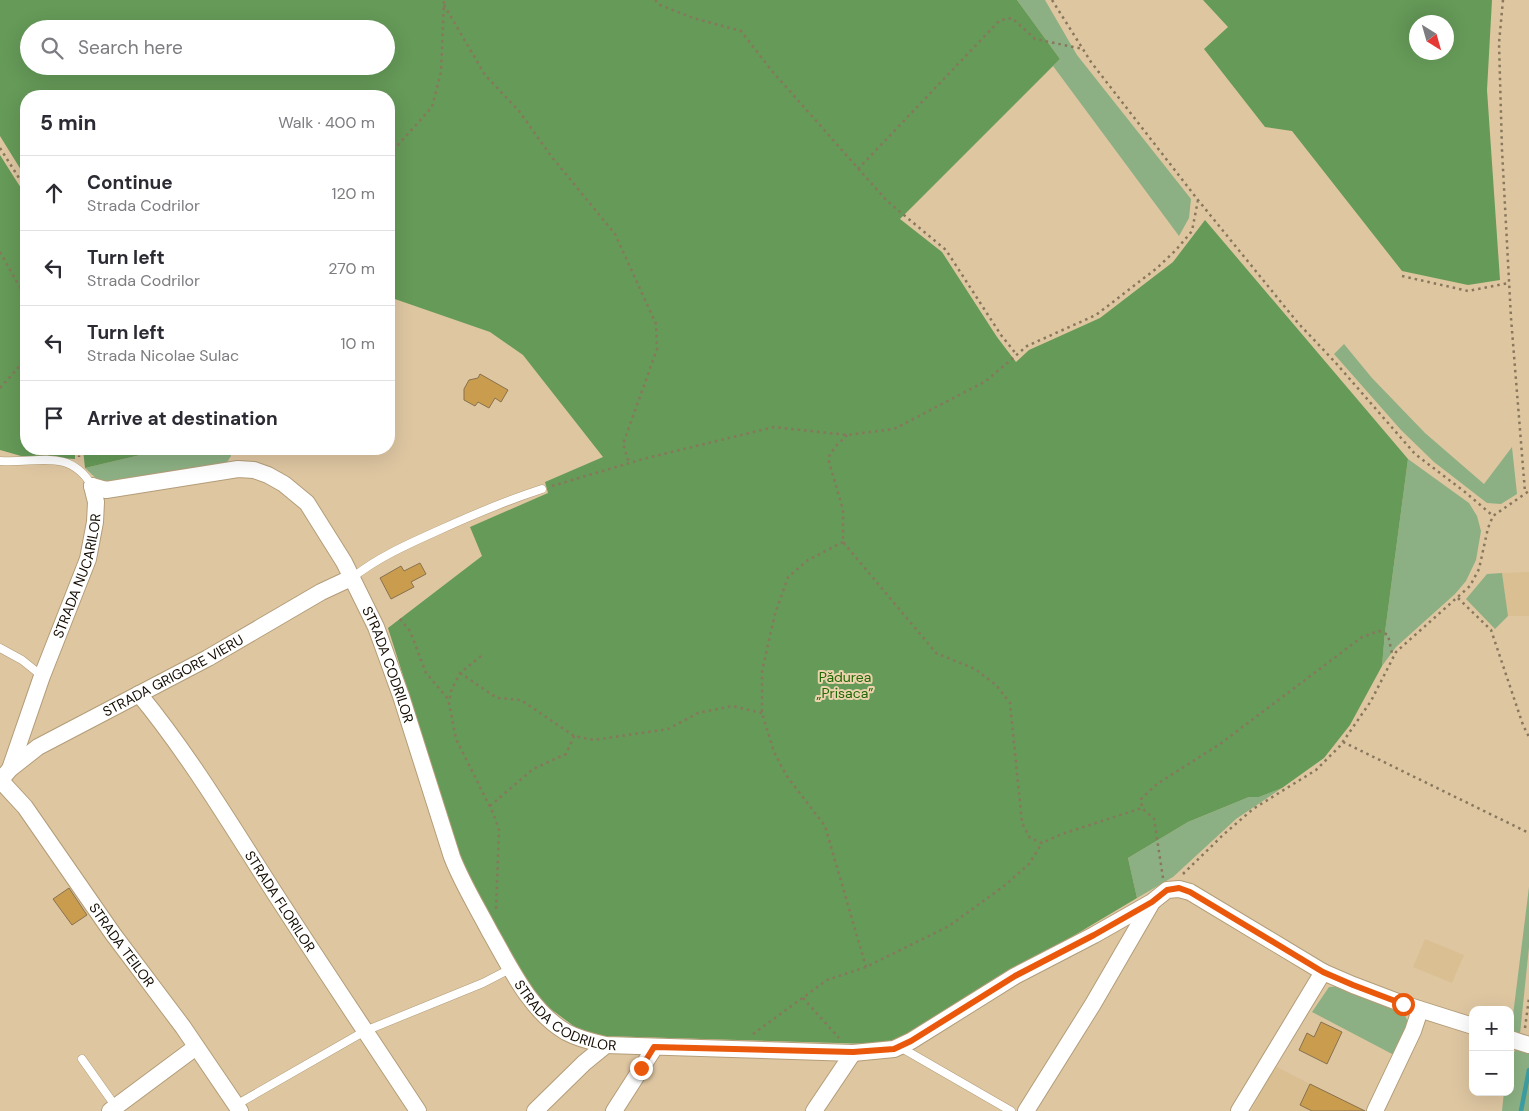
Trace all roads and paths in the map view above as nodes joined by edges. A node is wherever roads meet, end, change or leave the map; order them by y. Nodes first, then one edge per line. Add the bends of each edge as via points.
1 (444, 0) edge
2 (655, 0) edge
3 (1052, 0) edge
4 (1503, 0) edge
5 (444, 5) junction
6 (1083, 49) junction
7 (395, 147) edge
8 (0, 148) edge
9 (858, 168) junction
10 (20, 180) edge
11 (1198, 200) junction
12 (0, 252) edge
13 (1402, 276) dead end
14 (1509, 283) junction
15 (20, 287) edge
16 (1017, 354) junction
17 (20, 366) edge
18 (0, 388) edge
19 (847, 435) junction
20 (0, 462) edge
21 (629, 463) junction
22 (92, 486) junction
23 (542, 489) joint
24 (1529, 490) edge
25 (1525, 494) junction
26 (1493, 516) junction
27 (843, 542) junction
28 (351, 578) junction
29 (1458, 598) junction
30 (400, 619) dead end
31 (0, 648) edge
32 (481, 656) dead end
33 (1393, 658) junction
34 (460, 673) junction
35 (42, 676) junction
36 (139, 694) junction
37 (450, 700) junction
38 (762, 713) junction
39 (574, 736) junction
40 (1529, 738) edge
41 (1343, 742) junction
42 (4, 777) edge
43 (489, 806) junction
44 (1142, 808) junction
45 (1529, 832) edge
46 (1042, 843) junction
47 (1167, 890) junction
48 (1152, 902) junction
49 (496, 912) dead end
50 (866, 967) junction
51 (510, 969) junction
52 (1323, 972) junction
53 (803, 998) junction
54 (1529, 998) edge
55 (1420, 1010) junction
56 (1469, 1025) edge
57 (365, 1031) junction
58 (1521, 1043) edge
59 (606, 1046) junction
60 (899, 1046) junction
61 (196, 1047) junction
62 (654, 1047) junction
63 (734, 1049) junction
64 (853, 1052) junction
65 (82, 1058) dead end
66 (238, 1108) edge
67 (113, 1109) edge
68 (418, 1111) edge
69 (535, 1111) edge
70 (614, 1111) edge
71 (814, 1111) edge
72 (1011, 1111) edge
73 (1026, 1111) edge
74 (1239, 1111) edge
75 (1375, 1111) edge

1 - 5 path
2 - 9 path via 693,18 741,31
3 - 6 path
4 - 14 path via 1499,43
5 - 7 path via 441,72 432,107
5 - 21 path via 485,75 519,111 615,234 656,324 657,348 623,444
6 - 9 path via 1035,39 1012,18 1000,20
6 - 11 path
8 - 10 path
9 - 16 path via 887,201 946,250 1001,335
11 - 16 path via 1192,231 1157,268 1096,315 1027,346
11 - 26 path via 1298,323 1415,454
12 - 15 path
13 - 14 path via 1468,291
14 - 25 path
16 - 19 path via 986,381 894,429
17 - 18 path
19 - 21 path via 774,427
19 - 27 path via 828,458 843,510
20 - 22 lane via 67,462 86,475
21 - 23 path
22 - 28 street, STRADA CODRILOR via 106,490 238,469 254,470 284,484 307,502
22 - 35 street, STRADA NUCARILOR via 96,502 95,522 88,559
23 - 28 lane via 469,516 390,553
24 - 25 path
25 - 26 path
26 - 29 path via 1479,569 1470,586
27 - 38 path via 808,560 788,577 775,614 762,671
27 - 46 path via 936,653 975,669 996,685 1010,703 1022,823 1030,838
28 - 36 street, STRADA GRIGORE VIERU
28 - 51 street, STRADA CODRILOR via 376,627 458,871
29 - 33 path
29 - 40 path via 1492,630
30 - 37 path via 410,631 426,673
31 - 35 lane
32 - 34 path
33 - 41 path via 1371,701
33 - 44 path via 1388,635 1379,631 1362,637 1220,744 1158,784 1141,799
34 - 37 path
34 - 39 path via 497,698 521,700
35 - 42 street, STRADA NUCARILOR
36 - 42 street, STRADA GRIGORE VIERU via 38,747
36 - 57 street, STRADA FLORILOR via 209,789
37 - 43 path via 456,739
38 - 39 path via 732,706 698,713 668,729 594,740
38 - 50 path via 774,752 786,775 825,826
39 - 43 path via 566,754 533,769
41 - 45 path
41 - 47 path via 1316,770 1253,809
42 - 61 street, STRADA TEILOR
43 - 49 path via 499,830
44 - 46 path
44 - 47 path via 1154,819 1161,872
46 - 50 path via 1029,864 949,926
47 - 48 street, STRADA CODRILOR
47 - 52 street via 1179,888 1190,892
48 - 60 street, STRADA CODRILOR via 1015,976
48 - 73 street
50 - 53 path via 827,980
51 - 57 lane
51 - 59 street, STRADA CODRILOR via 550,1020 565,1032
52 - 55 street
52 - 74 street
53 - 63 path
53 - 64 path
54 - 58 path
55 - 56 street
55 - 75 street
57 - 66 lane
57 - 68 street, STRADA FLORILOR
59 - 62 street, STRADA CODRILOR
59 - 69 street
60 - 64 street, STRADA CODRILOR
60 - 72 lane
61 - 66 street, STRADA TEILOR
61 - 67 street
62 - 63 street, STRADA CODRILOR
62 - 70 street
63 - 64 street, STRADA CODRILOR
64 - 71 street
65 - 67 lane

